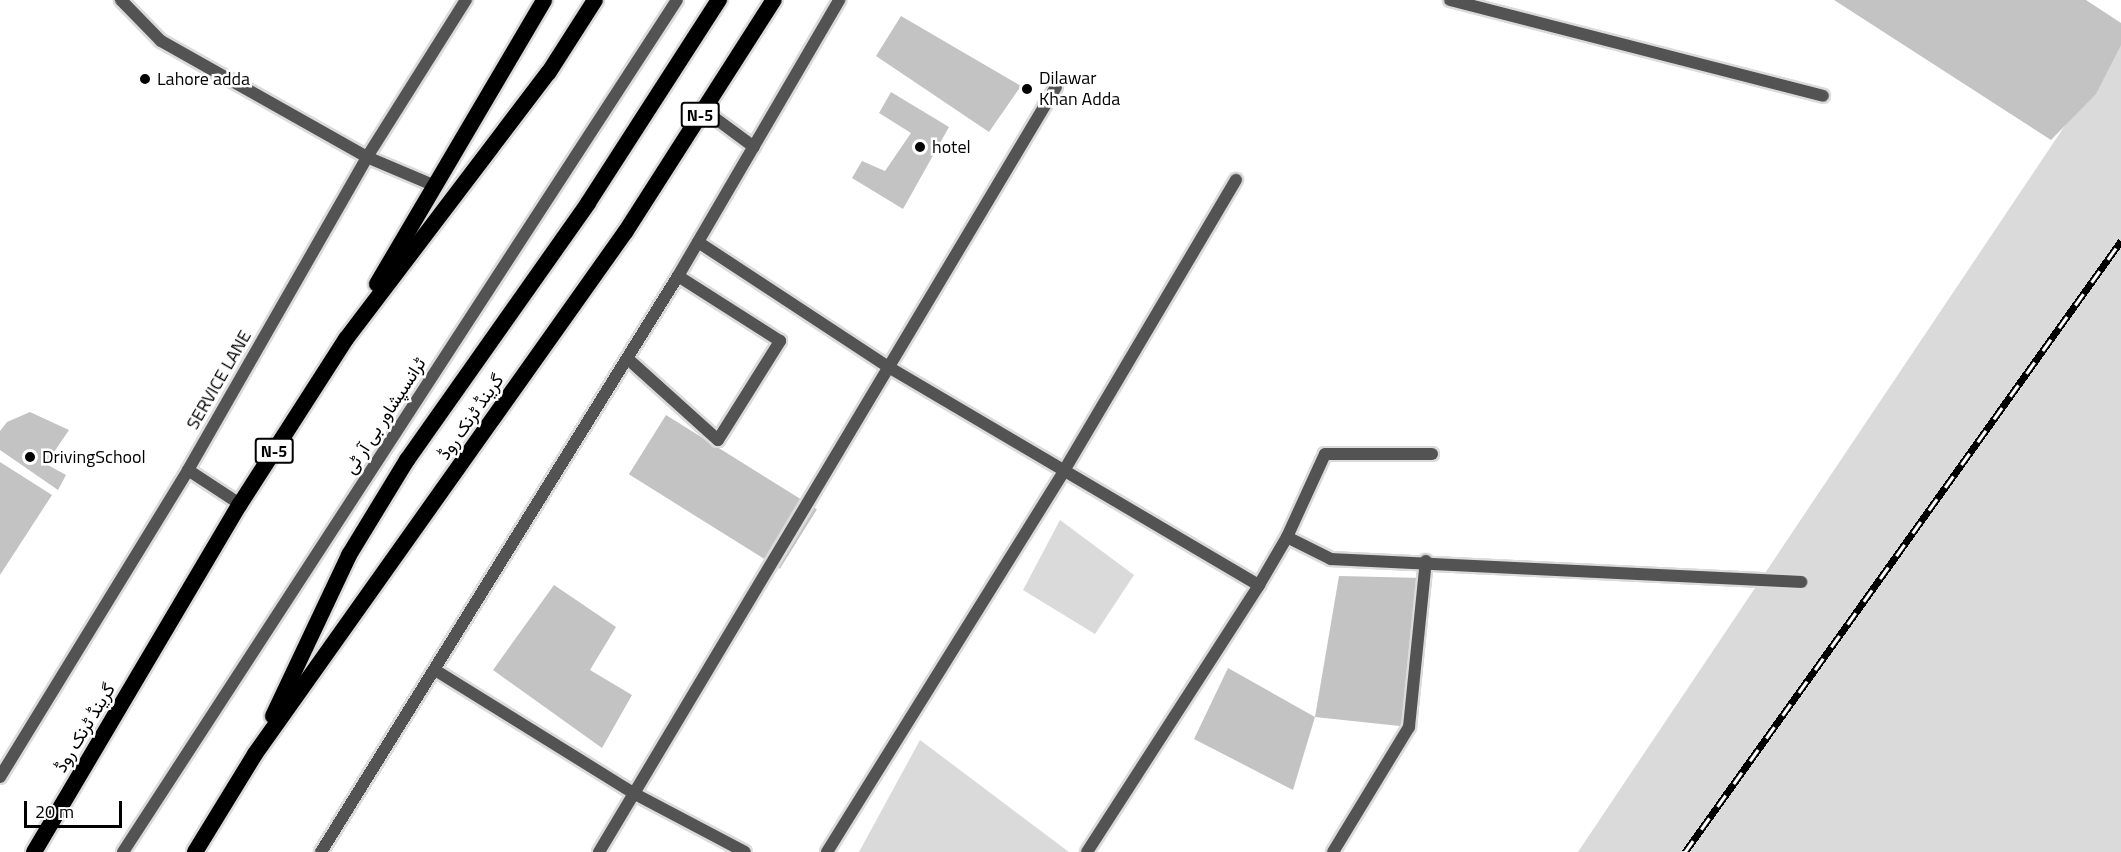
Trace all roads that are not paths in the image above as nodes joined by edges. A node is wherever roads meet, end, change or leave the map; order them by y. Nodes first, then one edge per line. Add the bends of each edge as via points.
1 (121, 0) edge
2 (465, 0) edge
3 (544, 0) edge
4 (595, 0) edge
5 (677, 0) edge
6 (719, 0) edge
7 (774, 0) edge
8 (839, 0) edge
9 (1450, 0) edge
10 (1056, 87) dead end
11 (1823, 96) dead end
12 (704, 110) junction
13 (754, 147) junction
14 (367, 157) junction
15 (1236, 180) dead end
16 (433, 185) junction
17 (698, 242) junction
18 (678, 276) junction
19 (346, 339) junction
20 (628, 359) junction
21 (890, 368) junction
22 (1432, 454) dead end
23 (1065, 469) junction
24 (188, 470) junction
25 (240, 504) junction
26 (1287, 537) junction
27 (1426, 561) junction
28 (1801, 582) dead end
29 (1259, 585) junction
30 (435, 670) junction
31 (255, 754) junction
32 (0, 777) edge
33 (635, 794) junction
34 (34, 852) edge
35 (123, 852) edge
36 (195, 852) edge
37 (321, 852) edge
38 (599, 852) edge
39 (745, 852) edge
40 (827, 852) edge
41 (1086, 852) edge
42 (1333, 852) edge

1 - 14 street via 160,41
2 - 14 street, SERVICE LANE
3 - 16 highway
4 - 19 highway, گرینڈ ٹرنک روڈ / N-5 via 549,72
5 - 35 street, ٹرانسپشاور بی آر ٹی
6 - 31 highway via 588,203 407,460 348,555
7 - 12 highway, گرینڈ ٹرنک روڈ / N-5
8 - 13 street
9 - 11 street
10 - 21 street
12 - 13 street
12 - 31 highway, گرینڈ ٹرنک روڈ / N-5 via 626,231
13 - 17 street
14 - 16 street
14 - 24 street, SERVICE LANE
15 - 23 street
16 - 19 highway
17 - 18 street
17 - 21 street
18 - 20 street
18 - 20 street via 780,342 718,440
19 - 25 highway, گرینڈ ٹرنک روڈ / N-5
20 - 30 street
21 - 23 street
21 - 33 street
22 - 26 street via 1325,454
23 - 29 street
23 - 40 street
24 - 25 street
24 - 32 street, SERVICE LANE
25 - 34 highway, گرینڈ ٹرنک روڈ / N-5
26 - 27 street via 1331,559
26 - 29 street
27 - 28 street
27 - 42 street via 1409,727
29 - 41 street
30 - 33 street
30 - 37 street
31 - 36 highway, گرینڈ ٹرنک روڈ / N-5
33 - 38 street
33 - 39 street

